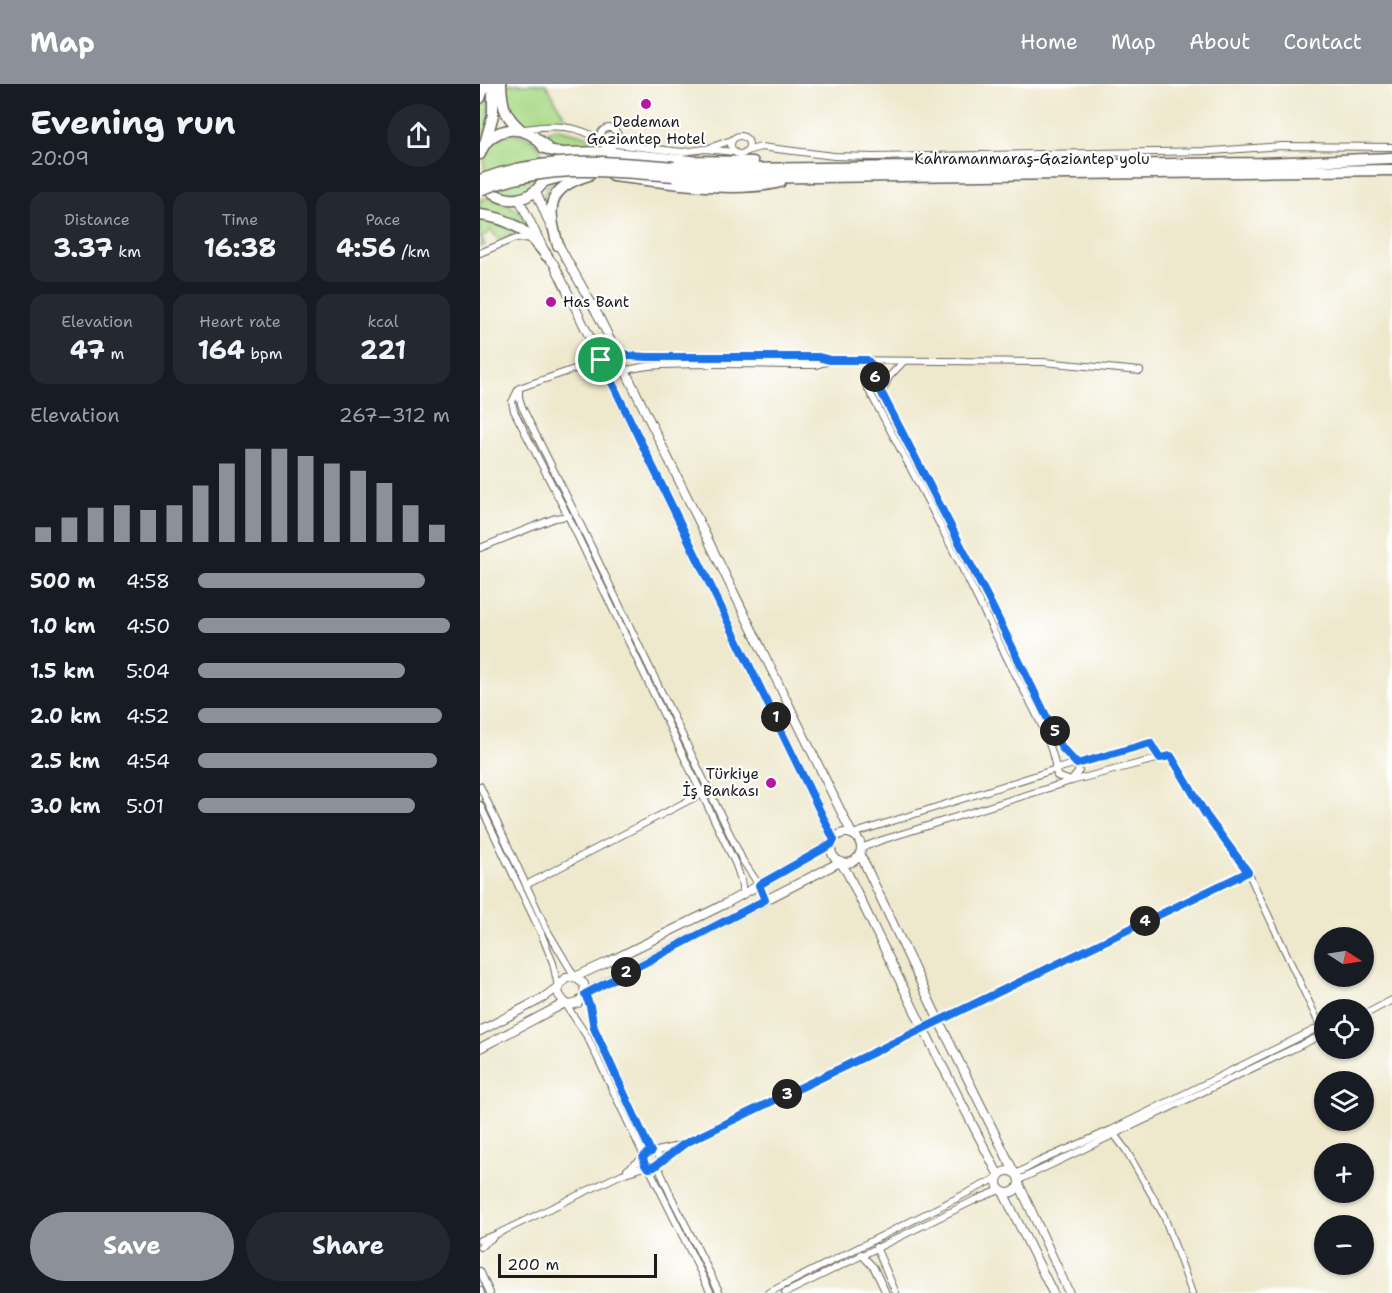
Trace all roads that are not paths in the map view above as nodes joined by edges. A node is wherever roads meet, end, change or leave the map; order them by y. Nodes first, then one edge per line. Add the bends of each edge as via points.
1 (485, 84) edge
2 (493, 84) edge
3 (501, 84) edge
4 (480, 98) edge
5 (557, 125) junction
6 (604, 129) junction
7 (521, 130) junction
8 (582, 131) junction
9 (619, 136) junction
10 (732, 140) junction
11 (748, 140) junction
12 (601, 141) junction
13 (541, 142) junction
14 (615, 144) junction
15 (636, 146) junction
16 (761, 147) junction
17 (1392, 147) edge
18 (705, 149) junction
19 (481, 151) edge
20 (746, 151) junction
21 (734, 152) junction
22 (1392, 158) edge
23 (786, 168) junction
24 (1392, 170) edge
25 (674, 172) junction
26 (480, 175) edge
27 (589, 175) junction
28 (798, 177) junction
29 (480, 180) edge
30 (545, 181) junction
31 (480, 190) edge
32 (536, 192) junction
33 (492, 193) junction
34 (480, 195) edge
35 (519, 199) junction
36 (480, 215) edge
37 (533, 238) junction
38 (558, 245) junction
39 (480, 253) edge
40 (547, 256) junction
41 (614, 350) junction
42 (702, 357) junction
43 (830, 360) junction
44 (867, 360) junction
45 (904, 361) junction
46 (602, 363) junction
47 (702, 365) junction
48 (624, 369) junction
49 (1140, 371) dead end
50 (519, 388) junction
51 (882, 393) junction
52 (575, 513) junction
53 (568, 516) junction
54 (480, 548) edge
55 (639, 647) junction
56 (632, 650) junction
57 (678, 727) junction
58 (670, 730) junction
59 (1160, 758) junction
60 (1077, 764) junction
61 (1056, 769) junction
62 (1071, 781) junction
63 (706, 785) junction
64 (480, 786) edge
65 (702, 794) junction
66 (480, 805) edge
67 (852, 834) junction
68 (833, 842) junction
69 (861, 851) junction
70 (840, 862) junction
71 (1248, 872) junction
72 (526, 885) junction
73 (759, 885) junction
74 (743, 894) junction
75 (765, 900) junction
76 (750, 908) junction
77 (575, 977) junction
78 (558, 987) junction
79 (585, 994) junction
80 (1392, 1000) edge
81 (565, 1003) junction
82 (1374, 1010) edge
83 (1314, 1014) edge
84 (939, 1021) junction
85 (923, 1029) junction
86 (1314, 1030) edge
87 (480, 1031) edge
88 (1314, 1039) edge
89 (480, 1048) edge
90 (1112, 1132) junction
91 (684, 1144) junction
92 (648, 1155) junction
93 (658, 1163) junction
94 (648, 1167) junction
95 (622, 1174) junction
96 (998, 1177) junction
97 (1017, 1177) junction
98 (1002, 1191) junction
99 (495, 1235) junction
100 (480, 1240) edge
101 (873, 1241) junction
102 (480, 1247) edge
103 (858, 1248) junction
104 (877, 1249) junction
105 (862, 1256) junction
106 (699, 1260) junction
107 (831, 1262) junction
108 (835, 1269) junction
109 (480, 1271) edge
110 (788, 1289) edge
111 (490, 1293) edge
112 (711, 1293) edge
113 (720, 1293) edge
114 (768, 1293) edge
115 (886, 1293) edge
116 (896, 1293) edge
117 (1053, 1293) edge
118 (1069, 1293) edge
119 (1192, 1293) edge

1 - 4 highway
2 - 19 highway via 491,127
3 - 7 highway via 505,112
5 - 7 street
5 - 8 street
5 - 13 street via 543,132
6 - 8 street
6 - 9 street via 614,129
6 - 12 street
7 - 13 highway
7 - 19 highway via 499,132
8 - 12 street
9 - 14 street
9 - 15 street
10 - 11 street via 739,136
10 - 18 street
10 - 21 street
11 - 16 street
11 - 20 street
12 - 14 street via 609,146
13 - 23 highway via 549,150 562,153 626,153
13 - 30 highway via 548,161
14 - 15 street
15 - 18 street via 682,152
16 - 17 street via 873,157 1212,151 1282,146
16 - 20 street
18 - 21 street
20 - 21 street
22 - 23 highway, Kahramanmaraş-Gaziantep yolu
23 - 25 highway, Kahramanmaraş-Gaziantep yolu
24 - 28 highway, Kahramanmaraş-Gaziantep yolu
25 - 28 highway, Kahramanmaraş-Gaziantep yolu
25 - 29 highway, bridge via 598,160 534,165
25 - 31 highway, bridge via 577,169 515,178
26 - 33 highway
27 - 28 highway via 756,187
27 - 30 highway via 558,176
27 - 38 highway via 568,182 554,200 551,222
30 - 32 highway
32 - 35 highway
32 - 38 street
33 - 34 highway
33 - 35 highway
35 - 40 street
36 - 37 highway via 502,219
37 - 39 street via 513,239
37 - 40 highway
38 - 41 street
40 - 46 street
41 - 42 street via 630,356
41 - 46 street via 609,350
41 - 48 street
42 - 43 street
42 - 47 street
43 - 44 street
43 - 47 street via 816,365
44 - 45 street
44 - 51 street
44 - 61 street via 866,385 1045,735
45 - 49 street via 1043,362
45 - 51 street via 889,376
46 - 48 street via 610,370
46 - 50 street
46 - 68 street
47 - 48 street
48 - 67 street
50 - 52 street via 522,407
50 - 53 street via 512,402 514,411
51 - 60 street via 1062,748
52 - 53 street
52 - 55 street
53 - 54 street
53 - 56 street
55 - 56 street
55 - 57 street
56 - 58 street
57 - 58 street
57 - 63 street
58 - 65 street
59 - 60 street via 1150,743
59 - 62 street
59 - 71 street via 1171,756 1206,815
60 - 61 street
60 - 62 street via 1079,771
61 - 62 street via 1057,776
61 - 67 street
62 - 69 street via 882,840
63 - 65 street
63 - 73 street
64 - 72 street
65 - 72 street
65 - 74 street via 736,865
66 - 78 street via 541,933
67 - 68 street via 840,835
67 - 69 street via 860,842
68 - 70 street via 833,855
68 - 73 street
69 - 70 street via 852,862
69 - 84 street
70 - 75 street
70 - 85 street
71 - 83 street
71 - 84 street
72 - 77 street
73 - 74 street
73 - 75 street
74 - 76 street
74 - 77 street
75 - 76 street
76 - 79 street
77 - 78 street via 566,978
77 - 79 street via 584,984
78 - 81 street
78 - 87 street
79 - 81 street via 579,1003
79 - 92 street via 594,1028
80 - 82 street
81 - 89 street
81 - 92 street via 588,1038
84 - 85 street
84 - 97 street
85 - 91 street
85 - 96 street
86 - 90 street
88 - 90 street
90 - 97 street
90 - 119 street via 1164,1216
91 - 92 street
91 - 93 street
92 - 93 street via 658,1156
92 - 94 street via 644,1163
92 - 95 street
93 - 94 street
93 - 106 street
94 - 95 street
94 - 106 street
95 - 99 street
96 - 97 street via 1004,1171
96 - 98 street via 997,1185
96 - 101 street
97 - 98 street via 1013,1192
97 - 118 street
98 - 104 street via 975,1200
98 - 117 street
99 - 100 street
99 - 102 street
101 - 103 street
101 - 104 street
103 - 105 street
103 - 107 street
104 - 105 street
104 - 116 street
105 - 108 street
105 - 115 street via 874,1268
106 - 112 street
106 - 113 street
107 - 108 street
107 - 110 street
108 - 110 street
109 - 111 street
110 - 114 street

